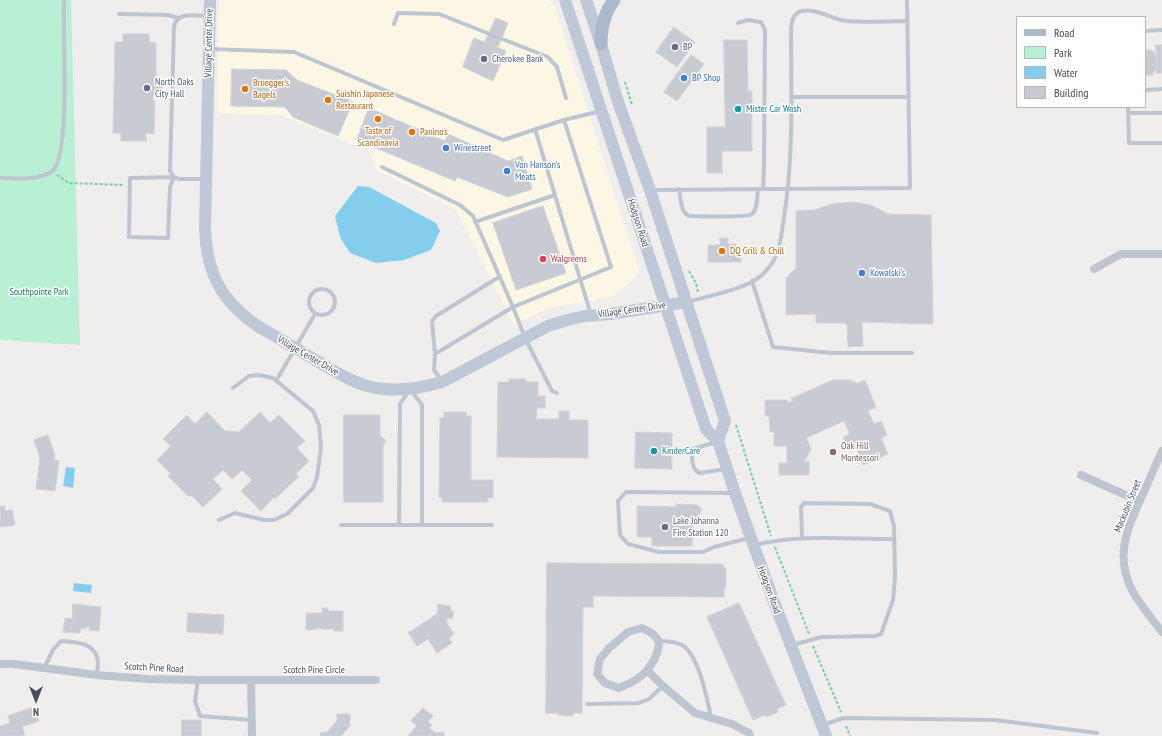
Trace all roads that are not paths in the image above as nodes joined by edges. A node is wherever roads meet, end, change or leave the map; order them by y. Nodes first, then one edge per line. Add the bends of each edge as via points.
1 (64, 0) edge
2 (210, 0) edge
3 (565, 0) edge
4 (586, 0) edge
5 (614, 0) edge
6 (907, 0) edge
7 (119, 14) dead end
8 (210, 16) junction
9 (178, 18) junction
10 (907, 21) junction
11 (738, 23) dead end
12 (394, 24) dead end
13 (1162, 30) edge
14 (1146, 31) edge
15 (602, 44) junction
16 (209, 49) junction
17 (1146, 90) edge
18 (1162, 90) edge
19 (791, 97) junction
20 (908, 97) junction
21 (566, 98) dead end
22 (1128, 108) edge
23 (601, 111) junction
24 (1128, 113) junction
25 (1162, 113) edge
26 (564, 120) junction
27 (535, 130) junction
28 (1162, 143) edge
29 (382, 167) dead end
30 (174, 177) junction
31 (0, 178) edge
32 (206, 179) junction
33 (679, 189) junction
34 (761, 189) junction
35 (788, 189) junction
36 (650, 190) junction
37 (555, 195) junction
38 (476, 222) junction
39 (1162, 254) edge
40 (1094, 269) dead end
41 (499, 277) junction
42 (581, 279) junction
43 (752, 281) junction
44 (687, 302) junction
45 (665, 306) junction
46 (513, 307) junction
47 (315, 314) junction
48 (592, 316) junction
49 (525, 338) junction
50 (296, 348) junction
51 (912, 353) dead end
52 (435, 354) junction
53 (276, 381) junction
54 (442, 382) junction
55 (233, 388) dead end
56 (410, 389) junction
57 (557, 393) dead end
58 (718, 441) junction
59 (1162, 451) edge
60 (727, 469) junction
61 (1081, 475) dead end
62 (735, 493) junction
63 (1139, 501) junction
64 (219, 520) dead end
65 (341, 525) dead end
66 (399, 525) junction
67 (422, 525) junction
68 (492, 525) dead end
69 (802, 538) junction
70 (894, 539) junction
71 (752, 542) junction
72 (1162, 632) edge
73 (658, 641) junction
74 (790, 646) junction
75 (0, 664) edge
76 (44, 668) junction
77 (648, 671) junction
78 (97, 675) junction
79 (198, 680) junction
80 (251, 680) junction
81 (376, 680) dead end
82 (663, 686) junction
83 (587, 704) dead end
84 (711, 717) junction
85 (252, 720) junction
86 (824, 731) edge
87 (1097, 733) dead end
88 (252, 736) edge
89 (750, 736) edge

1 - 31 lane via 64,123 59,161 52,172 30,179
2 - 8 main road, Village Center Drive
3 - 23 main road, Hodgson Road
4 - 15 main road
5 - 15 main road via 605,17
6 - 10 lane
7 - 9 lane via 168,15
8 - 9 lane
8 - 16 main road, Village Center Drive
9 - 30 lane via 174,26 170,171
10 - 19 lane via 846,21 812,11 795,14 791,28
10 - 20 lane
11 - 34 lane via 748,20 761,22 765,30 764,167
12 - 21 lane via 398,14 439,14 548,57 557,67
13 - 14 lane
15 - 36 main road via 618,102
16 - 27 lane via 294,52 503,140
16 - 32 main road, Village Center Drive
17 - 18 lane
19 - 20 lane
19 - 35 lane
20 - 35 lane via 910,188
22 - 24 lane
23 - 26 lane
23 - 45 main road, Hodgson Road
24 - 25 lane
24 - 28 lane via 1129,143
26 - 27 lane
26 - 42 lane via 611,267
27 - 37 lane
29 - 38 lane via 460,205
30 - 30 lane via 130,178 129,237 168,238 170,187
30 - 32 lane
32 - 50 main road, Village Center Drive via 204,229 206,248 216,281 246,318
33 - 34 lane
33 - 34 lane via 682,206 689,216 747,216 755,210
33 - 36 lane
34 - 35 lane
35 - 43 lane via 780,245 775,259 769,268
36 - 44 main road
37 - 38 lane
37 - 42 lane
38 - 41 lane
39 - 40 street via 1121,254
41 - 46 lane
41 - 52 lane via 436,316 432,322
42 - 46 lane
42 - 48 lane
43 - 44 lane
43 - 51 lane via 773,347 831,353
44 - 45 main road, Village Center Drive
44 - 58 main road via 725,421
45 - 48 main road, Village Center Drive
45 - 58 main road, Hodgson Road via 706,429
46 - 49 lane
46 - 52 lane
47 - 47 lane via 323,316 331,312 335,305 330,291 320,289 313,292 309,299 309,307
47 - 50 lane
48 - 49 main road, Village Center Drive via 554,324
49 - 54 main road, Village Center Drive
49 - 57 lane via 552,391
50 - 53 lane
50 - 56 main road, Village Center Drive via 360,384 376,388
52 - 54 lane via 434,370
53 - 55 lane via 259,375 249,376
53 - 64 lane via 314,411 319,425 321,447 313,488 287,514 274,520 235,513
54 - 56 main road, Village Center Drive
56 - 66 lane via 400,404
56 - 67 lane via 422,405
58 - 60 main road, Hodgson Road
58 - 60 lane via 693,450 694,469 700,473
59 - 63 street, Mackubin Street
60 - 62 main road, Hodgson Road
61 - 63 street
62 - 71 main road, Hodgson Road
62 - 71 lane via 626,492 618,501 620,535 628,544 659,552 703,552 714,547
63 - 72 street, Mackubin Street via 1126,535 1124,564 1133,592
65 - 66 lane
66 - 67 lane
67 - 68 lane
69 - 70 lane
69 - 70 lane via 804,503 870,504 890,511
69 - 71 lane
70 - 74 lane via 893,600 881,634 821,637
71 - 74 main road, Hodgson Road
73 - 77 street via 660,646
73 - 77 street via 656,636 642,628 628,632 600,659 597,674 606,683 619,688 632,683
73 - 84 lane via 673,642 683,646 688,652 697,665
74 - 86 main road, Hodgson Road
75 - 76 street, Scotch Pine Road
76 - 78 street, Scotch Pine Road
76 - 78 lane via 60,641 79,642 92,648 98,661
77 - 82 street
78 - 79 street, Scotch Pine Road
79 - 80 street, Scotch Pine Road
79 - 85 lane via 195,701 200,716
80 - 81 street, Scotch Pine Circle
80 - 85 street
82 - 83 lane via 649,699 639,703
82 - 84 street via 695,713
84 - 89 street via 732,724
85 - 88 street
86 - 87 lane via 843,718 996,720

